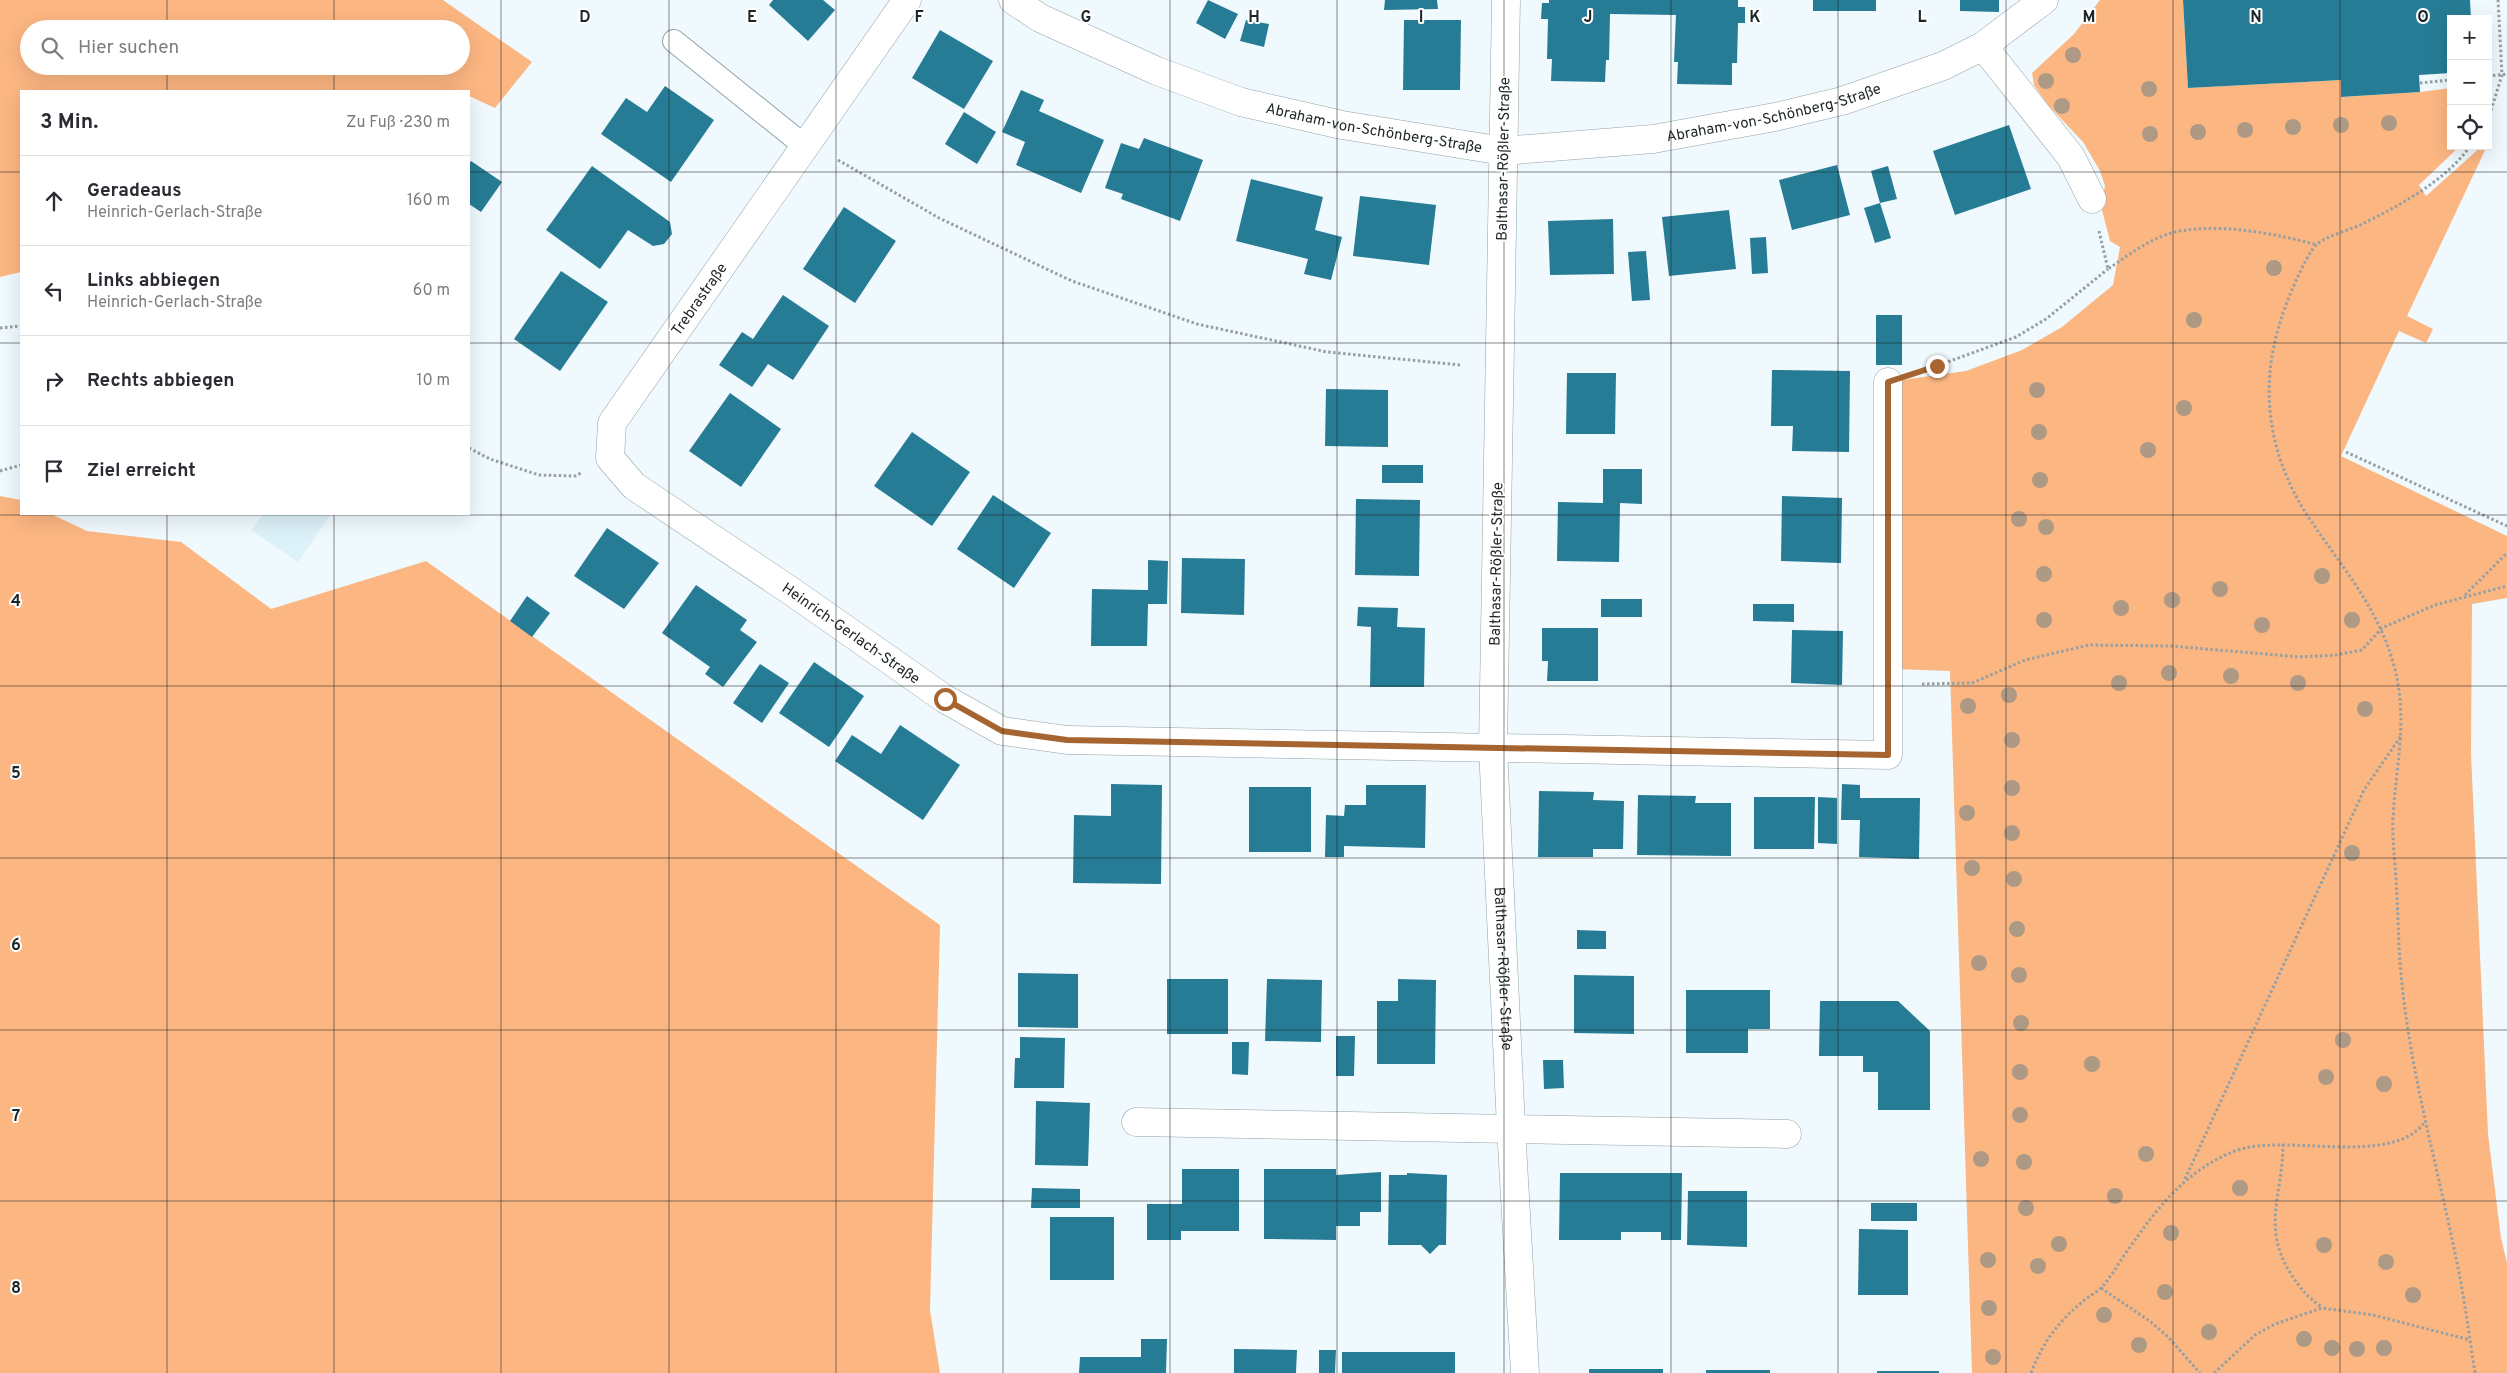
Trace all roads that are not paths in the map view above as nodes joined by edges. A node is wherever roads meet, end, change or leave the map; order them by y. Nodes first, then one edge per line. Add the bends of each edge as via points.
1 (907, 0) edge
2 (1014, 0) edge
3 (1506, 0) edge
4 (2044, 0) edge
5 (674, 41) dead end
6 (1983, 46) junction
7 (808, 145) junction
8 (1503, 151) junction
9 (2092, 199) road end
10 (1888, 382) road end
11 (610, 458) joint
12 (1494, 748) junction
13 (1136, 1122) dead end
14 (1511, 1127) junction
15 (1787, 1134) dead end
16 (1525, 1373) edge

1 - 7 street, Trebrastraße
2 - 8 street, Abraham-von-Schönberg-Straße via 1040,18 1158,71 1241,102 1342,125
3 - 8 street, Balthasar-Rößler-Straße
4 - 6 street, Abraham-von-Schönberg-Straße
5 - 7 lane
6 - 8 street, Abraham-von-Schönberg-Straße via 1943,66 1895,83 1775,118 1653,139
6 - 9 street via 2071,157
7 - 11 street, Trebrastraße via 612,423
8 - 12 street, Balthasar-Rößler-Straße
10 - 12 street, Heinrich-Gerlach-Straße via 1888,755
11 - 12 street, Heinrich-Gerlach-Straße via 634,486 945,699 1002,731 1067,740
12 - 14 street, Balthasar-Rößler-Straße
13 - 14 street
14 - 15 street
14 - 16 street, Balthasar-Rößler-Straße

